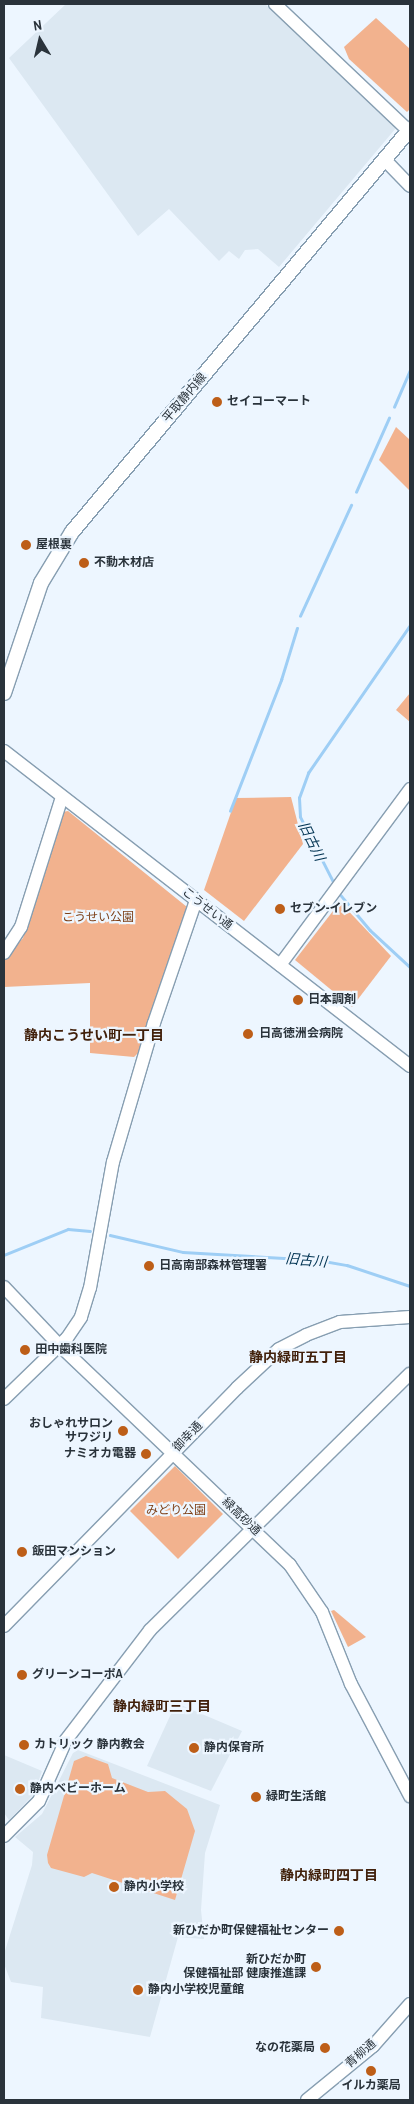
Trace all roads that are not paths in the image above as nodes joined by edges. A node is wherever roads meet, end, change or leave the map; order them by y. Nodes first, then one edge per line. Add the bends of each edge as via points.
1 (274, 4) edge
2 (410, 130) edge
3 (384, 160) junction
4 (410, 186) edge
5 (4, 693) edge
6 (4, 751) edge
7 (410, 789) edge
8 (62, 798) junction
9 (196, 900) junction
10 (4, 953) edge
11 (280, 965) junction
12 (410, 1066) edge
13 (4, 1287) edge
14 (410, 1317) edge
15 (60, 1345) junction
16 (410, 1374) edge
17 (4, 1400) edge
18 (174, 1452) junction
19 (252, 1527) junction
20 (4, 1626) edge
21 (410, 1796) edge
22 (4, 1836) edge
23 (410, 2004) edge
24 (307, 2100) edge

1 - 2 street
2 - 3 main road, 平取静内線
3 - 4 street
3 - 5 main road, 平取静内線 via 72,532 41,583
6 - 8 street, こうせい通
7 - 11 street
8 - 9 street, こうせい通
8 - 10 street via 21,927
9 - 11 street, こうせい通
9 - 15 street via 113,1162 86,1303 72,1331
11 - 12 street, こうせい通
13 - 15 street, 緑高砂通
14 - 18 street, 御幸通 via 340,1322 290,1342 259,1365
15 - 17 street
15 - 18 street, 緑高砂通
16 - 19 street
18 - 19 street, 緑高砂通
18 - 20 street, 御幸通
19 - 21 street, 緑高砂通 via 290,1565 311,1592 351,1684
19 - 22 street via 150,1630 66,1740 39,1801
23 - 24 street, 青柳通 via 372,2046

